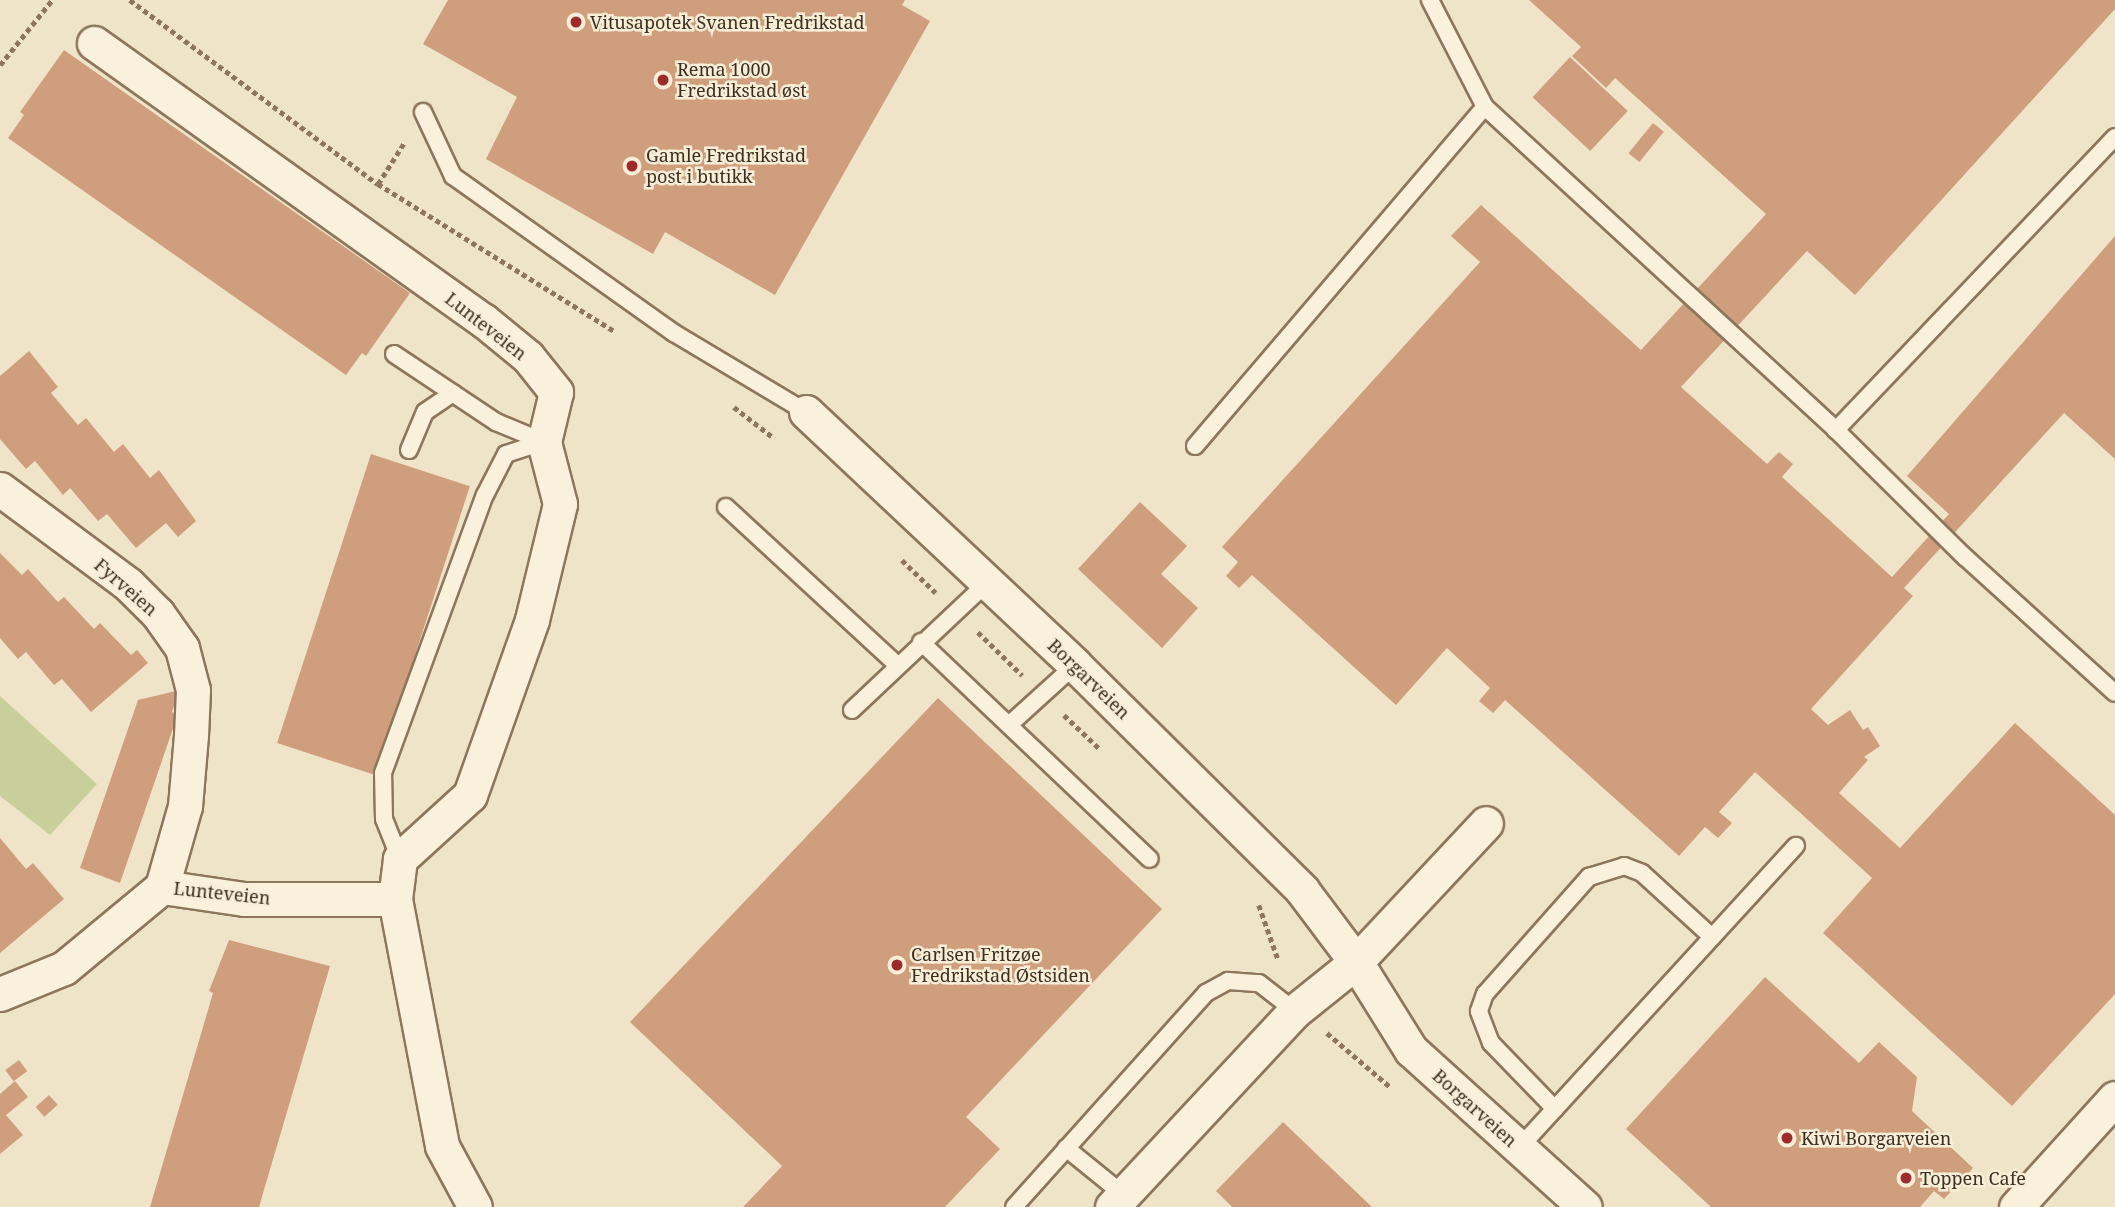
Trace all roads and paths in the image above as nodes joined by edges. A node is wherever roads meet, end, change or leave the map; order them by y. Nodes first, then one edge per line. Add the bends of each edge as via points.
1 (52, 0) edge
2 (130, 0) edge
3 (1430, 0) edge
4 (94, 43) dead end
5 (0, 65) edge
6 (1485, 107) junction
7 (423, 112) joint
8 (2115, 137) edge
9 (378, 184) junction
10 (621, 335) dead end
11 (394, 354) dead end
12 (453, 393) junction
13 (724, 400) dead end
14 (806, 412) joint
15 (1836, 430) junction
16 (778, 440) dead end
17 (544, 442) junction
18 (1195, 446) dead end
19 (409, 450) dead end
20 (0, 489) edge
21 (726, 507) dead end
22 (896, 554) dead end
23 (988, 582) junction
24 (955, 611) junction
25 (921, 642) junction
26 (897, 665) junction
27 (1075, 665) junction
28 (2115, 693) edge
29 (1043, 694) junction
30 (852, 710) dead end
31 (1010, 724) junction
32 (1111, 760) dead end
33 (1486, 823) dead end
34 (1796, 846) dead end
35 (400, 859) junction
36 (1150, 859) dead end
37 (162, 887) junction
38 (395, 899) junction
39 (1257, 900) dead end
40 (1712, 937) junction
41 (1356, 961) junction
42 (0, 994) edge
43 (1295, 1011) junction
44 (2115, 1098) edge
45 (1555, 1109) junction
46 (1519, 1148) junction
47 (1066, 1149) junction
48 (1118, 1201) edge
49 (475, 1207) edge
50 (1014, 1207) edge
51 (1585, 1207) edge
52 (2016, 1207) edge

1 - 5 path
2 - 9 path
3 - 6 lane
4 - 17 street, Lunteveien via 528,357 556,391
6 - 15 lane
6 - 18 lane
7 - 9 path
7 - 14 lane via 453,176 674,333
8 - 15 lane
9 - 10 path
11 - 12 lane
12 - 17 lane via 496,422
12 - 19 lane via 425,412
13 - 16 path
14 - 23 street, Borgarveien
15 - 28 lane via 1965,557
17 - 35 street, Lunteveien via 560,504 532,620 470,795
17 - 35 lane via 506,454 485,495 383,773 384,819
20 - 37 street, Fyrveien via 128,584 158,614 181,648 193,690 186,806
21 - 26 lane
22 - 24 path
23 - 24 lane
23 - 27 street, Borgarveien
24 - 25 lane
24 - 29 path
25 - 26 lane
25 - 31 lane
26 - 30 lane
27 - 29 lane
27 - 41 street, Borgarveien via 1302,890
29 - 31 lane
29 - 32 path
31 - 36 lane
33 - 41 street
34 - 40 lane
35 - 38 street
37 - 38 street, Lunteveien via 244,899
37 - 42 street, Lunteveien via 64,968
38 - 49 street via 442,1146
39 - 43 path
40 - 45 lane
40 - 45 lane via 1642,873 1624,866 1589,877 1485,994 1479,1011 1491,1043
41 - 43 street
41 - 46 street, Borgarveien via 1411,1050
43 - 47 lane via 1259,983 1228,981 1206,993
43 - 48 street
44 - 52 street
45 - 46 lane
46 - 51 street, Borgarveien
47 - 48 lane
47 - 50 lane

